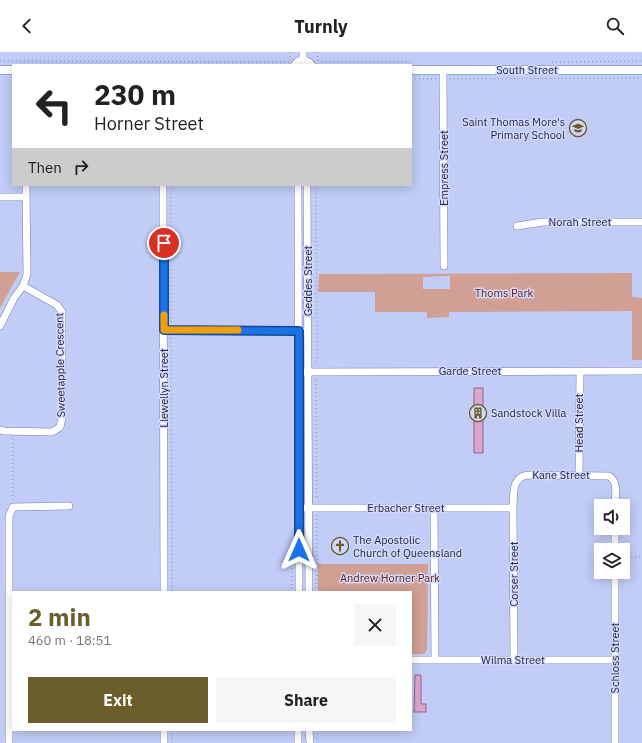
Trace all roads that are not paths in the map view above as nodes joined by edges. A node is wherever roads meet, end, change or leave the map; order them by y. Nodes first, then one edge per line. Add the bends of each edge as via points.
1 (303, 56) edge
2 (296, 64) edge
3 (310, 64) edge
4 (0, 70) edge
5 (12, 70) edge
6 (412, 70) edge
7 (443, 70) junction
8 (642, 70) edge
9 (26, 186) edge
10 (163, 186) edge
11 (298, 186) edge
12 (307, 186) edge
13 (0, 197) edge
14 (26, 197) junction
15 (642, 222) edge
16 (517, 226) dead end
17 (444, 266) dead end
18 (23, 286) junction
19 (0, 326) edge
20 (168, 330) junction
21 (299, 331) junction
22 (308, 331) junction
23 (642, 371) edge
24 (298, 372) junction
25 (308, 372) junction
26 (580, 372) junction
27 (0, 430) edge
28 (579, 475) junction
29 (514, 487) joint
30 (615, 499) edge
31 (69, 506) dead end
32 (299, 508) junction
33 (308, 508) junction
34 (434, 508) junction
35 (513, 508) junction
36 (614, 579) edge
37 (164, 591) edge
38 (298, 591) edge
39 (309, 591) edge
40 (412, 660) edge
41 (435, 660) junction
42 (514, 660) junction
43 (615, 660) junction
44 (164, 731) edge
45 (298, 731) edge
46 (310, 731) edge
47 (9, 743) edge
48 (164, 743) edge
49 (298, 743) edge
50 (310, 743) edge
51 (615, 743) edge

1 - 2 street
1 - 3 street
4 - 5 street
6 - 7 street, South Street
7 - 8 street, South Street
7 - 17 street, Empress Street
9 - 14 street
10 - 20 street, Llewellyn Street
11 - 21 street, Geddes Street
12 - 22 street, Geddes Street
13 - 14 street
14 - 18 street via 27,274
15 - 16 street, Norah Street via 543,222
18 - 19 street
18 - 27 street, Sweetapple Crescent via 57,305 62,312 62,418 60,428 52,432
20 - 21 street
20 - 37 street, Llewellyn Street
21 - 22 street
21 - 24 street, Geddes Street
22 - 25 street, Geddes Street
23 - 26 street, Garde Street
24 - 25 street, Garde Street
24 - 32 street, Geddes Street
25 - 26 street, Garde Street
25 - 33 street, Geddes Street
26 - 28 street, Head Street
28 - 29 street, Kane Street via 525,476 518,479
28 - 30 street, Kane Street via 606,475 613,478
29 - 35 street, Corser Street
31 - 47 street via 12,507 9,516
32 - 33 street, Erbacher Street
32 - 38 street, Geddes Street
33 - 34 street, Erbacher Street
33 - 39 street, Geddes Street
34 - 35 street, Erbacher Street
34 - 41 street
35 - 42 street, Corser Street
36 - 43 street, Schloss Street
40 - 41 street, Wilma Street
41 - 42 street, Wilma Street
42 - 43 street, Wilma Street
43 - 51 street, Schloss Street
44 - 48 street
45 - 49 street
46 - 50 street

